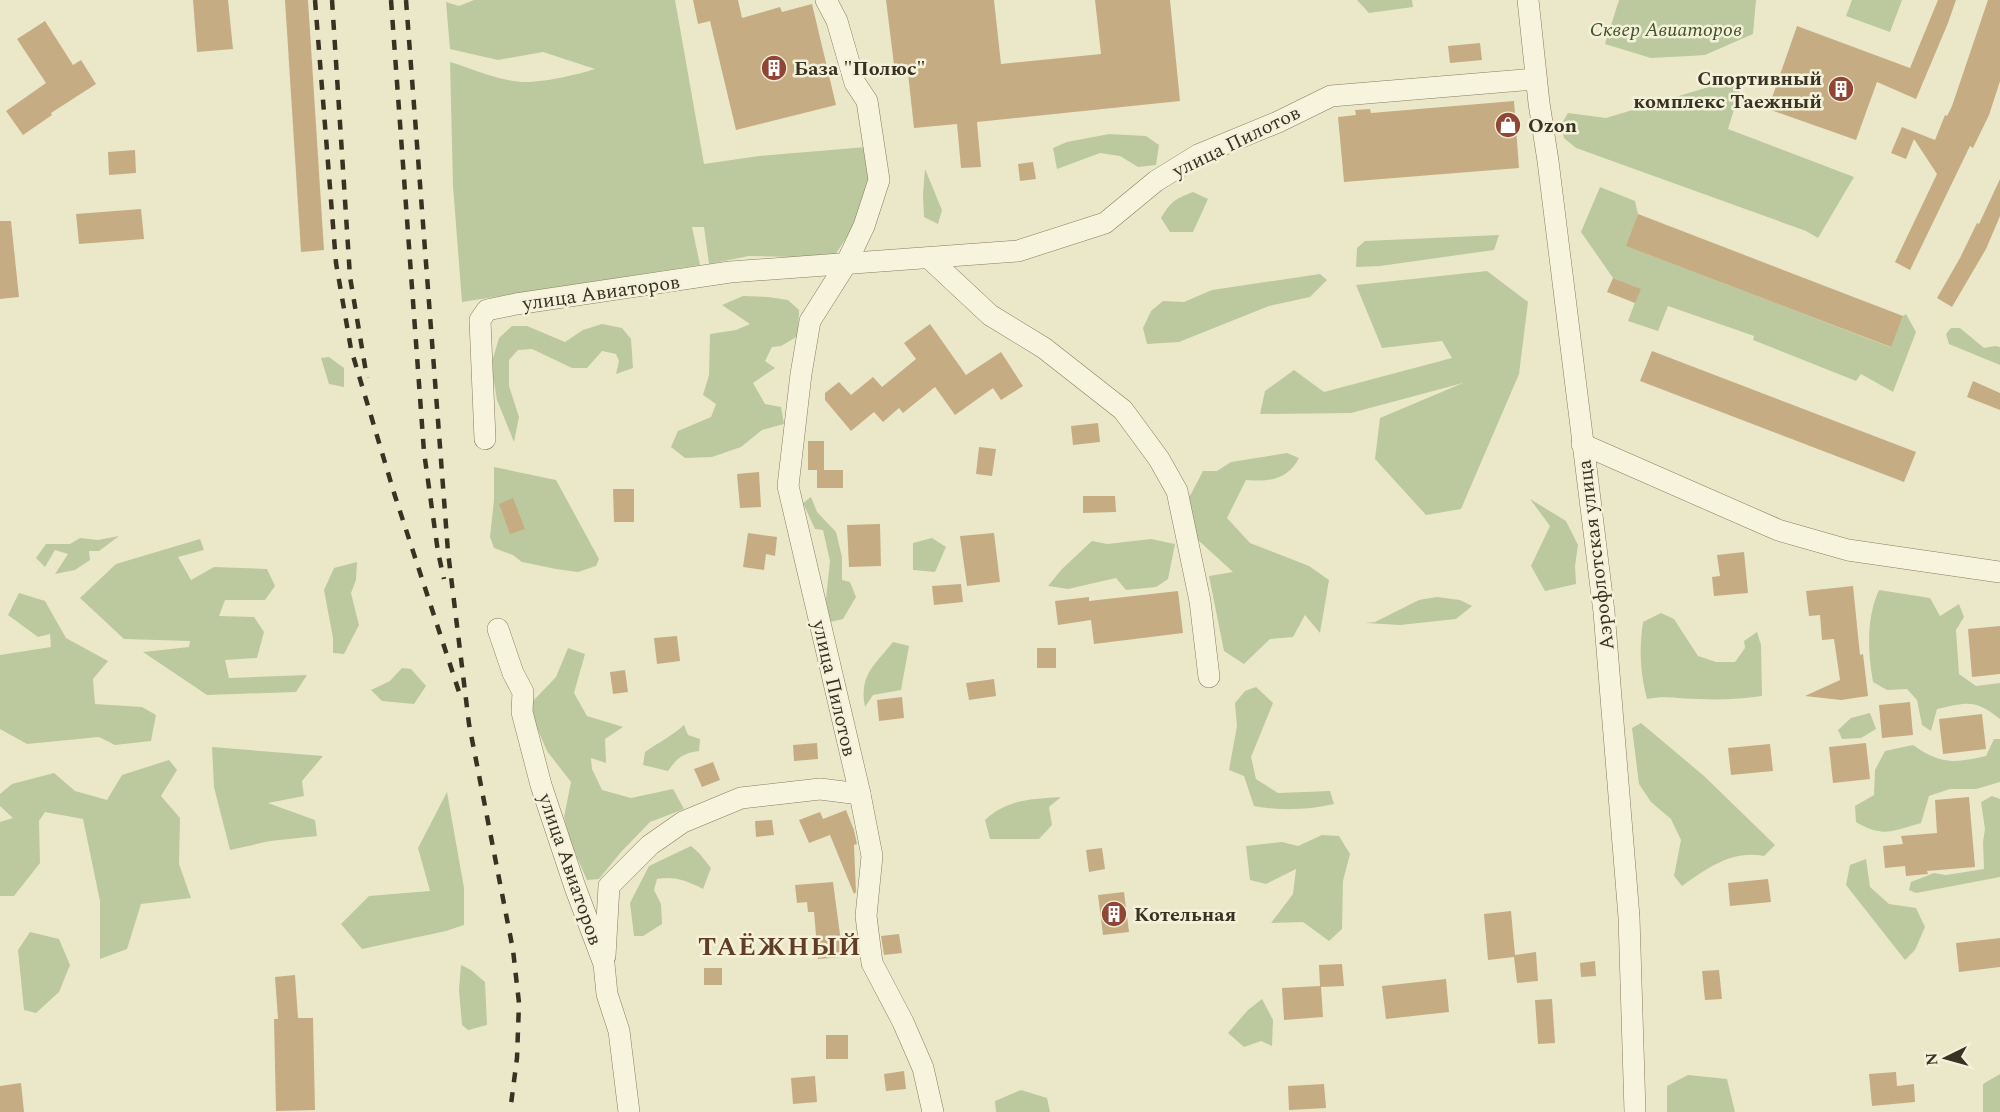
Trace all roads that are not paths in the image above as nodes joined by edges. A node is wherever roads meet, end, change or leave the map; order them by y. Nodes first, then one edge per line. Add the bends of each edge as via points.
1 (826, 0) edge
2 (1528, 0) edge
3 (1536, 79) junction
4 (929, 258) junction
5 (846, 264) junction
6 (485, 439) dead end
7 (1582, 444) junction
8 (2000, 572) edge
9 (498, 629) dead end
10 (1209, 676) dead end
11 (860, 794) junction
12 (604, 964) junction
13 (629, 1112) edge
14 (933, 1112) edge
15 (1635, 1112) edge

1 - 5 street, улица Пилотов via 837,21 855,83 867,101 879,180
2 - 3 street, Аэрофлотская улица
3 - 4 street, улица Пилотов via 1331,96 1198,155 1155,182 1105,223 1018,250
3 - 7 street, Аэрофлотская улица
4 - 5 street, улица Пилотов
4 - 10 street via 990,315 1044,348 1123,410 1159,459 1177,491 1200,601
5 - 6 street, улица Авиаторов via 730,272 487,310 480,321
5 - 11 street, улица Пилотов via 810,321 788,486
7 - 8 street via 1778,530 1848,550
7 - 15 street, Аэрофлотская улица via 1604,612 1629,917
9 - 12 street, улица Авиаторов via 523,692 522,712 541,785
11 - 12 street via 820,789 741,798 683,822 650,845 609,886
11 - 14 street, улица Пилотов via 872,856 866,916 872,963 923,1068
12 - 13 street, улица Авиаторов via 607,994 619,1031

